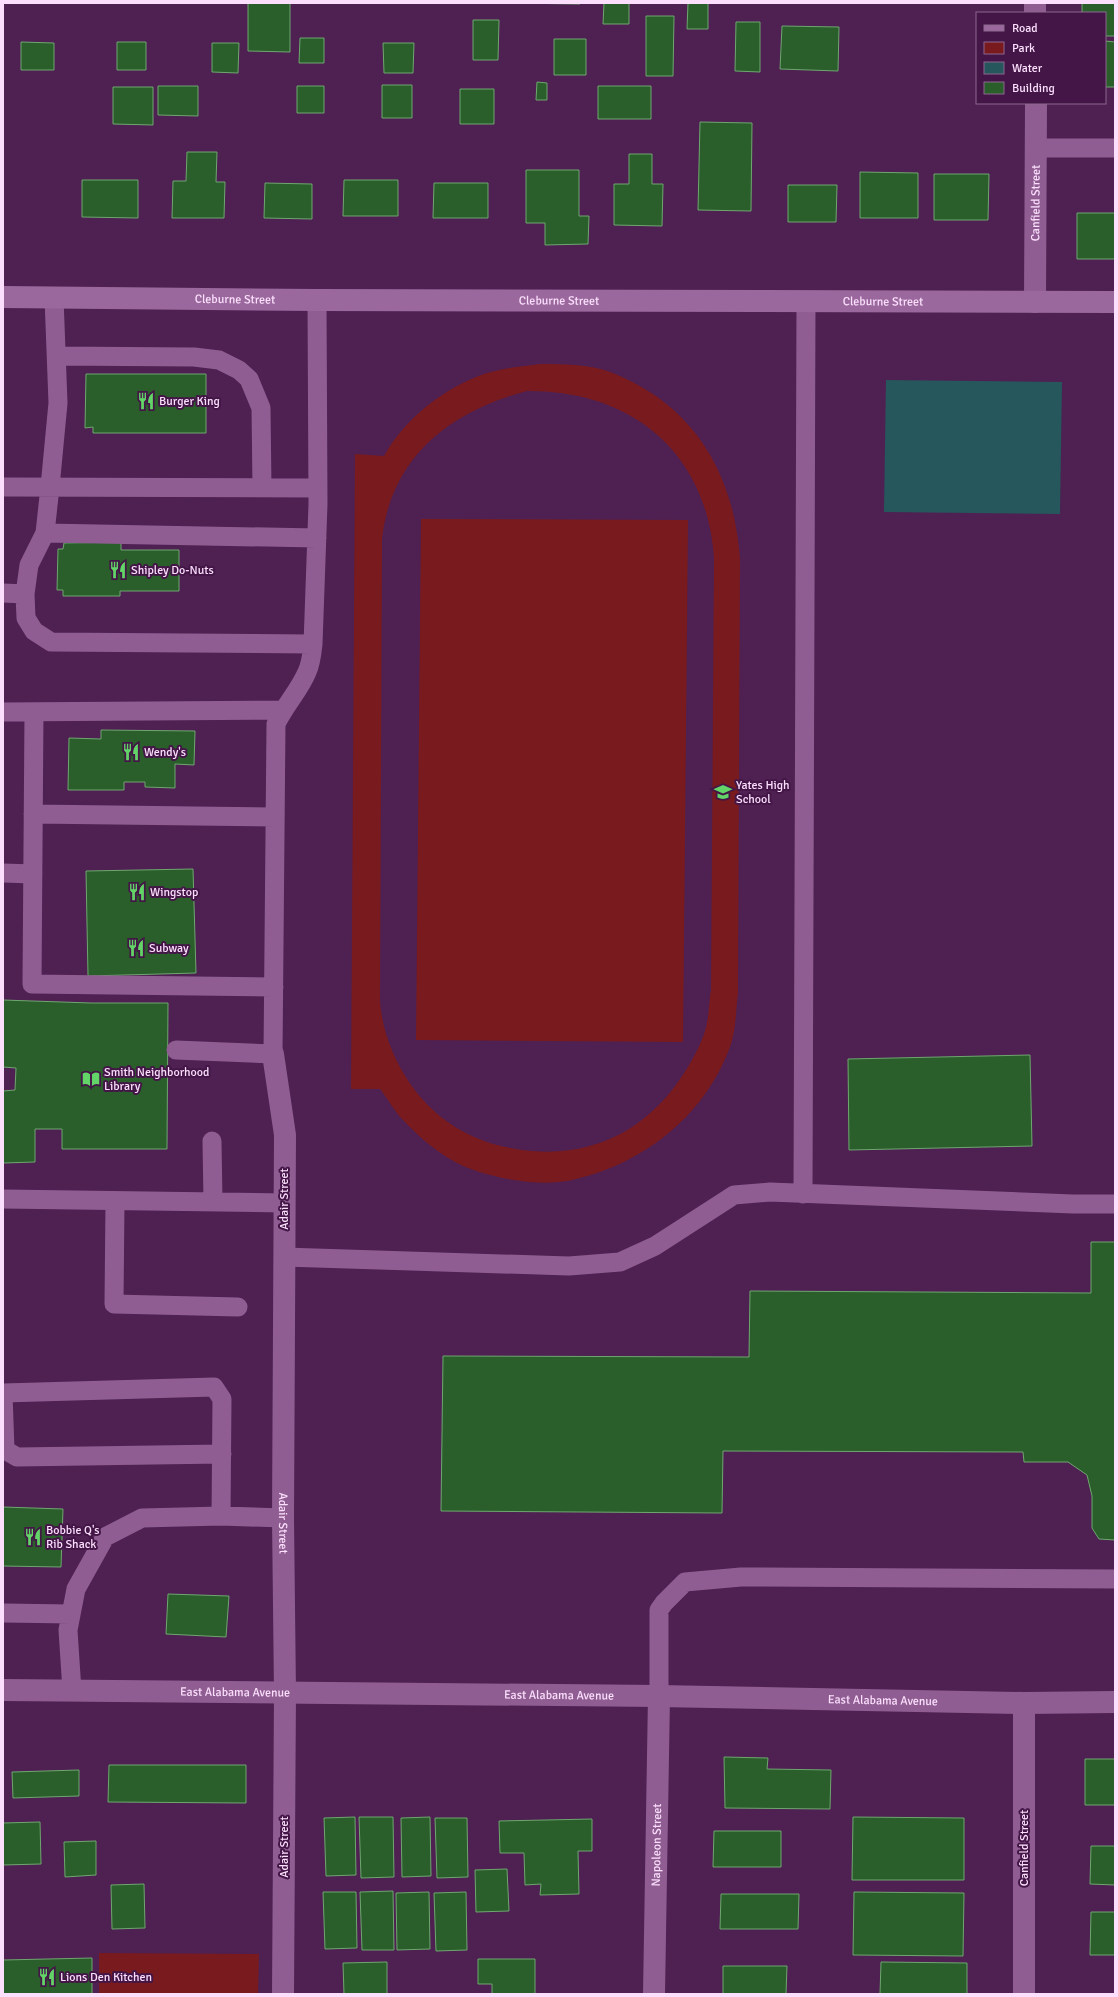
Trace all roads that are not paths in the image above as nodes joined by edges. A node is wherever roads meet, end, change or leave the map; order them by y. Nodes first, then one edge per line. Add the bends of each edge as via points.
1 (1036, 104) edge
2 (1037, 148) junction
3 (1115, 148) edge
4 (3, 298) edge
5 (54, 298) junction
6 (317, 300) junction
7 (806, 302) junction
8 (1035, 302) junction
9 (1115, 302) edge
10 (57, 356) junction
11 (3, 487) edge
12 (50, 487) junction
13 (262, 488) junction
14 (318, 488) junction
15 (45, 533) junction
16 (317, 538) junction
17 (3, 593) edge
18 (25, 594) junction
19 (314, 644) junction
20 (283, 710) junction
21 (3, 712) edge
22 (34, 712) junction
23 (33, 814) junction
24 (275, 817) junction
25 (3, 873) edge
26 (33, 874) junction
27 (274, 987) junction
28 (176, 1050) dead end
29 (273, 1054) junction
30 (212, 1141) dead end
31 (803, 1194) junction
32 (3, 1199) edge
33 (115, 1201) junction
34 (213, 1202) junction
35 (284, 1203) junction
36 (1115, 1204) edge
37 (284, 1257) junction
38 (238, 1307) dead end
39 (3, 1393) edge
40 (222, 1454) junction
41 (221, 1516) junction
42 (283, 1518) junction
43 (1115, 1580) edge
44 (3, 1612) edge
45 (71, 1614) junction
46 (3, 1690) edge
47 (72, 1691) junction
48 (285, 1693) junction
49 (659, 1696) junction
50 (1024, 1702) junction
51 (1115, 1702) edge
52 (283, 1994) edge
53 (654, 1994) edge
54 (1024, 1994) edge

1 - 2 street, Canfield Street
2 - 3 lane
2 - 8 street, Canfield Street
4 - 5 main road, Cleburne Street
5 - 6 main road, Cleburne Street
5 - 10 lane
6 - 7 main road, Cleburne Street
6 - 14 lane
7 - 8 main road, Cleburne Street
7 - 31 lane
8 - 9 main road, Cleburne Street
10 - 12 lane via 58,403
10 - 13 lane via 194,357 219,360 239,370 249,379 261,408
11 - 12 lane
12 - 13 lane
12 - 15 lane
13 - 14 lane
14 - 16 lane
15 - 16 lane
15 - 18 lane via 29,565
16 - 19 lane
17 - 18 lane
18 - 19 lane via 26,618 34,631 51,642
19 - 20 lane via 308,671
20 - 22 lane
20 - 24 lane via 276,724
21 - 22 lane
22 - 23 lane
23 - 24 lane
23 - 26 lane
24 - 27 lane
25 - 26 lane
26 - 27 lane via 32,984
27 - 29 lane
28 - 29 lane
29 - 35 street, Adair Street via 285,1135
30 - 34 lane
31 - 36 lane
31 - 37 lane via 770,1192 734,1195 655,1246 620,1262 569,1266
32 - 33 lane
33 - 34 lane
33 - 38 lane via 114,1304
34 - 35 lane
35 - 37 street, Adair Street
37 - 42 street, Adair Street
39 - 40 lane via 4,1450 17,1457
39 - 40 lane via 214,1387 222,1399
40 - 41 lane
41 - 42 lane
41 - 45 lane via 142,1518 105,1537 76,1590
42 - 48 street, Adair Street
43 - 49 lane via 741,1577 685,1582 659,1610
44 - 45 lane
45 - 47 lane via 68,1630
46 - 47 street, East Alabama Avenue
47 - 48 street, East Alabama Avenue
48 - 49 street, East Alabama Avenue
48 - 52 street, Adair Street
49 - 50 street, East Alabama Avenue
49 - 53 street, Napoleon Street
50 - 51 street, East Alabama Avenue
50 - 54 street, Canfield Street

